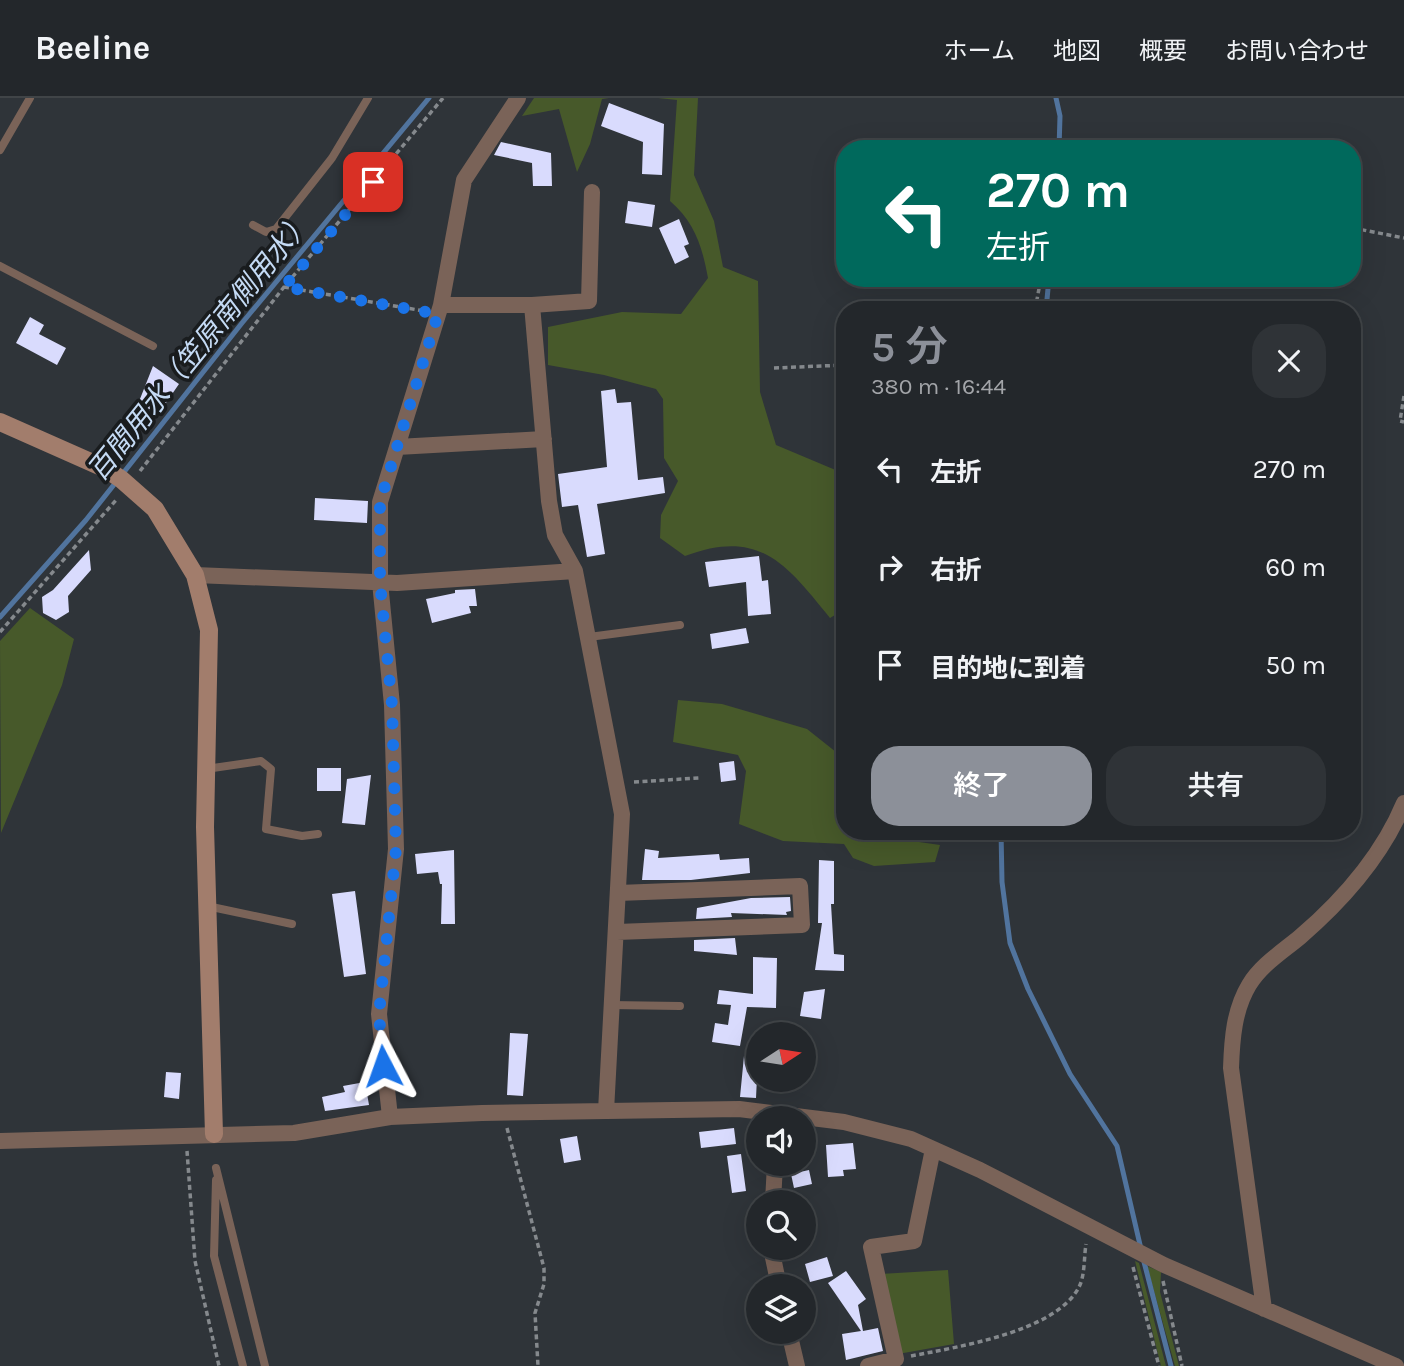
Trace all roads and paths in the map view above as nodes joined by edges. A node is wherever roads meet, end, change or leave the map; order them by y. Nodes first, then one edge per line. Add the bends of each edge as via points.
1 (30, 98) edge
2 (368, 98) edge
3 (443, 98) edge
4 (518, 98) edge
5 (0, 150) edge
6 (592, 192) dead end
7 (253, 225) dead end
8 (1361, 230) edge
9 (1404, 238) edge
10 (0, 266) edge
11 (284, 287) junction
12 (532, 305) junction
13 (439, 310) junction
14 (153, 346) dead end
15 (836, 365) edge
16 (774, 368) dead end
17 (1404, 396) edge
18 (0, 422) edge
19 (1404, 422) edge
20 (544, 439) junction
21 (397, 447) junction
22 (128, 486) junction
23 (575, 571) junction
24 (195, 575) junction
25 (380, 582) junction
26 (680, 625) dead end
27 (0, 632) edge
28 (589, 637) junction
29 (206, 769) junction
30 (699, 778) dead end
31 (618, 782) junction
32 (1404, 805) edge
33 (318, 834) dead end
34 (618, 893) junction
35 (207, 906) junction
36 (292, 924) dead end
37 (617, 932) junction
38 (610, 1005) junction
39 (680, 1006) dead end
40 (746, 1110) edge
41 (606, 1111) junction
42 (503, 1113) junction
43 (390, 1117) junction
44 (816, 1119) edge
45 (214, 1134) junction
46 (186, 1135) junction
47 (0, 1141) edge
48 (933, 1149) junction
49 (1093, 1230) junction
50 (1129, 1248) junction
51 (1164, 1265) junction
52 (1264, 1309) junction
53 (792, 1344) edge
54 (896, 1359) junction
55 (219, 1366) edge
56 (243, 1366) edge
57 (265, 1366) edge
58 (538, 1366) edge
59 (797, 1366) edge
60 (869, 1366) edge
61 (1159, 1366) edge
62 (1182, 1366) edge
63 (1396, 1366) edge

1 - 5 lane
2 - 7 lane via 332,158 276,229 266,232
3 - 11 path
4 - 13 street via 464,180
6 - 12 street via 589,301
8 - 9 path
10 - 14 lane
11 - 13 path
11 - 22 path
12 - 13 street
12 - 20 street
13 - 21 street
15 - 16 path
17 - 19 path via 1400,421
18 - 22 street via 104,468
20 - 21 street
20 - 23 street via 555,535
21 - 25 street via 380,502
22 - 24 street via 155,509
22 - 27 path
23 - 25 street
23 - 28 street
24 - 25 street
24 - 29 street via 209,629
25 - 43 street via 392,705 396,849 379,1014
26 - 28 lane
28 - 31 street
29 - 33 lane via 261,761 271,769 266,829 302,836
29 - 35 street
30 - 31 path
31 - 34 street via 622,814
32 - 52 street via 1390,837 1352,886 1270,961 1250,983 1239,1006 1231,1068
34 - 37 street
34 - 37 street via 800,886 802,925
35 - 36 lane
35 - 45 street
37 - 38 street
38 - 39 lane
38 - 41 street
40 - 41 street
41 - 42 street
42 - 43 street
42 - 58 path via 544,1268 535,1314
43 - 45 street via 294,1133
44 - 48 street via 844,1122
45 - 46 street
46 - 47 street
46 - 55 path via 195,1261
48 - 49 street
48 - 54 street via 914,1241 872,1247
49 - 50 street
49 - 54 path via 1086,1244 1080,1286 1063,1307 1039,1322 990,1338
50 - 51 street
50 - 61 path
51 - 52 street
51 - 62 path via 1163,1291
52 - 63 street
53 - 59 street
54 - 60 street
56 - 57 lane via 214,1256 216,1168

